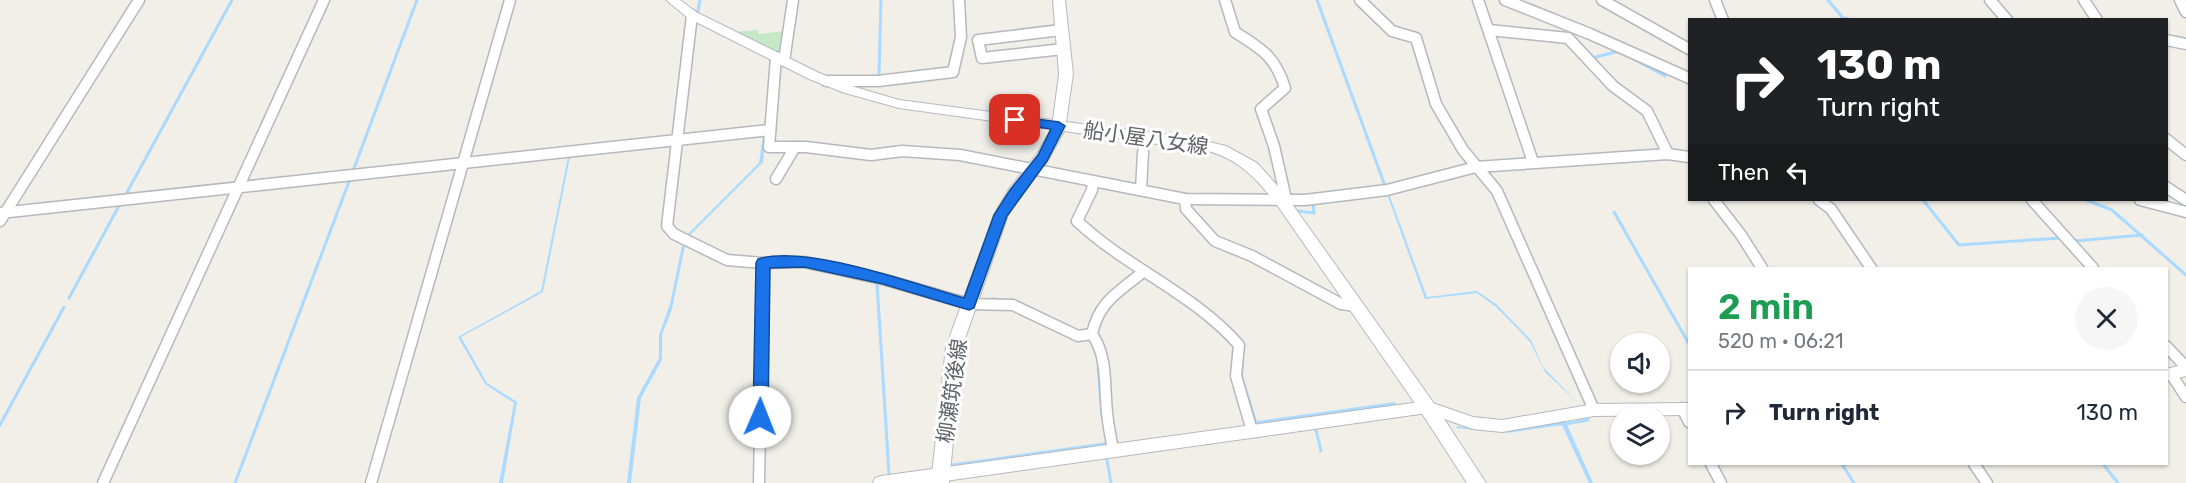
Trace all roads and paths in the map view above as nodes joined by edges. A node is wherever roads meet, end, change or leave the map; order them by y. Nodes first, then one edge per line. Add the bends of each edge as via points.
1 (139, 0) edge
2 (324, 0) edge
3 (510, 0) edge
4 (672, 0) edge
5 (793, 0) edge
6 (959, 0) edge
7 (1059, 0) edge
8 (1225, 0) edge
9 (1360, 0) edge
10 (1478, 0) edge
11 (1505, 0) edge
12 (1602, 0) edge
13 (1714, 0) edge
14 (1990, 0) edge
15 (2084, 0) edge
16 (2180, 0) edge
17 (2186, 12) edge
18 (692, 15) junction
19 (1722, 18) edge
20 (2005, 18) edge
21 (2096, 18) edge
22 (1061, 30) junction
23 (1490, 30) junction
24 (1590, 34) junction
25 (1568, 38) junction
26 (2168, 40) edge
27 (2186, 44) edge
28 (1688, 48) edge
29 (1063, 49) junction
30 (780, 59) junction
31 (1688, 78) edge
32 (826, 81) junction
33 (1059, 126) junction
34 (770, 130) junction
35 (677, 140) junction
36 (2168, 141) edge
37 (795, 147) junction
38 (1143, 152) dead end
39 (1668, 154) junction
40 (2186, 155) edge
41 (1688, 157) edge
42 (1533, 162) junction
43 (465, 163) junction
44 (1476, 168) junction
45 (1033, 171) junction
46 (776, 179) dead end
47 (1093, 182) junction
48 (238, 187) junction
49 (2168, 187) edge
50 (1142, 190) junction
51 (1185, 199) junction
52 (1283, 199) junction
53 (2186, 200) edge
54 (1715, 201) edge
55 (1820, 201) edge
56 (2033, 201) edge
57 (2144, 201) edge
58 (2186, 212) edge
59 (2, 216) edge
60 (763, 263) junction
61 (1761, 267) edge
62 (1870, 267) edge
63 (2092, 267) edge
64 (1143, 272) junction
65 (969, 304) junction
66 (1356, 306) junction
67 (1092, 334) junction
68 (2168, 351) edge
69 (2177, 372) edge
70 (2186, 397) edge
71 (1427, 407) junction
72 (1594, 410) junction
73 (1687, 413) edge
74 (1252, 430) junction
75 (1113, 450) junction
76 (1712, 465) edge
77 (1975, 465) edge
78 (941, 479) edge
79 (103, 483) edge
80 (371, 483) edge
81 (759, 483) edge
82 (881, 483) edge
83 (1477, 483) edge
84 (1721, 483) edge
85 (1987, 483) edge

1 - 59 street
2 - 48 street
3 - 43 street
4 - 18 main road, 船小屋八女線
5 - 30 street
6 - 32 street via 961,37 953,72 878,81
7 - 22 main road, 柳瀬筑後線
8 - 52 street via 1235,32 1267,51 1285,88 1261,109 1274,146
9 - 44 street via 1392,31 1416,38 1436,103
10 - 23 street
11 - 24 street
12 - 28 street
13 - 19 street
14 - 20 street
15 - 21 street
16 - 17 street
18 - 30 main road, 船小屋八女線
18 - 35 street
22 - 29 main road, 柳瀬筑後線
22 - 29 street via 978,40 982,58
23 - 25 street
23 - 42 street
24 - 25 street
24 - 31 street
25 - 39 street via 1613,86 1647,111
26 - 27 street
29 - 33 main road, 柳瀬筑後線 via 1066,74
30 - 32 main road, 船小屋八女線
30 - 34 street
32 - 33 main road, 船小屋八女線 via 898,104
33 - 45 main road, 柳瀬筑後線
33 - 52 main road, 船小屋八女線 via 1219,148 1251,164
34 - 35 street
34 - 37 street via 769,147
35 - 43 street
35 - 60 street via 667,226 675,234 727,260
36 - 40 street
37 - 45 street via 871,155 902,151 937,157 960,155
37 - 46 street
38 - 50 street
39 - 41 street
39 - 42 street
42 - 44 street
43 - 48 street
43 - 80 street
44 - 52 street via 1387,190
44 - 72 street via 1497,191
45 - 47 street
45 - 65 main road, 柳瀬筑後線 via 1000,215
47 - 50 street
47 - 64 street via 1077,221
48 - 59 street
48 - 79 street
49 - 53 street
50 - 51 street
51 - 52 street
51 - 66 street via 1186,210 1215,240 1341,304
52 - 66 main road, 船小屋八女線
54 - 61 street
55 - 62 street via 1831,209
56 - 63 street
57 - 58 street
60 - 65 street via 804,262
60 - 81 street
64 - 67 street via 1107,302 1096,316
64 - 74 street via 1201,309 1239,345 1236,376
65 - 67 street via 1013,305 1078,336
65 - 78 main road, 柳瀬筑後線 via 954,347
66 - 71 main road, 船小屋八女線
67 - 75 street via 1103,357
68 - 69 street
69 - 70 street
71 - 72 street via 1473,423 1502,426
71 - 74 street
71 - 83 main road, 船小屋八女線
72 - 73 street
74 - 75 street
75 - 78 street
76 - 84 street
77 - 85 street
78 - 82 street

